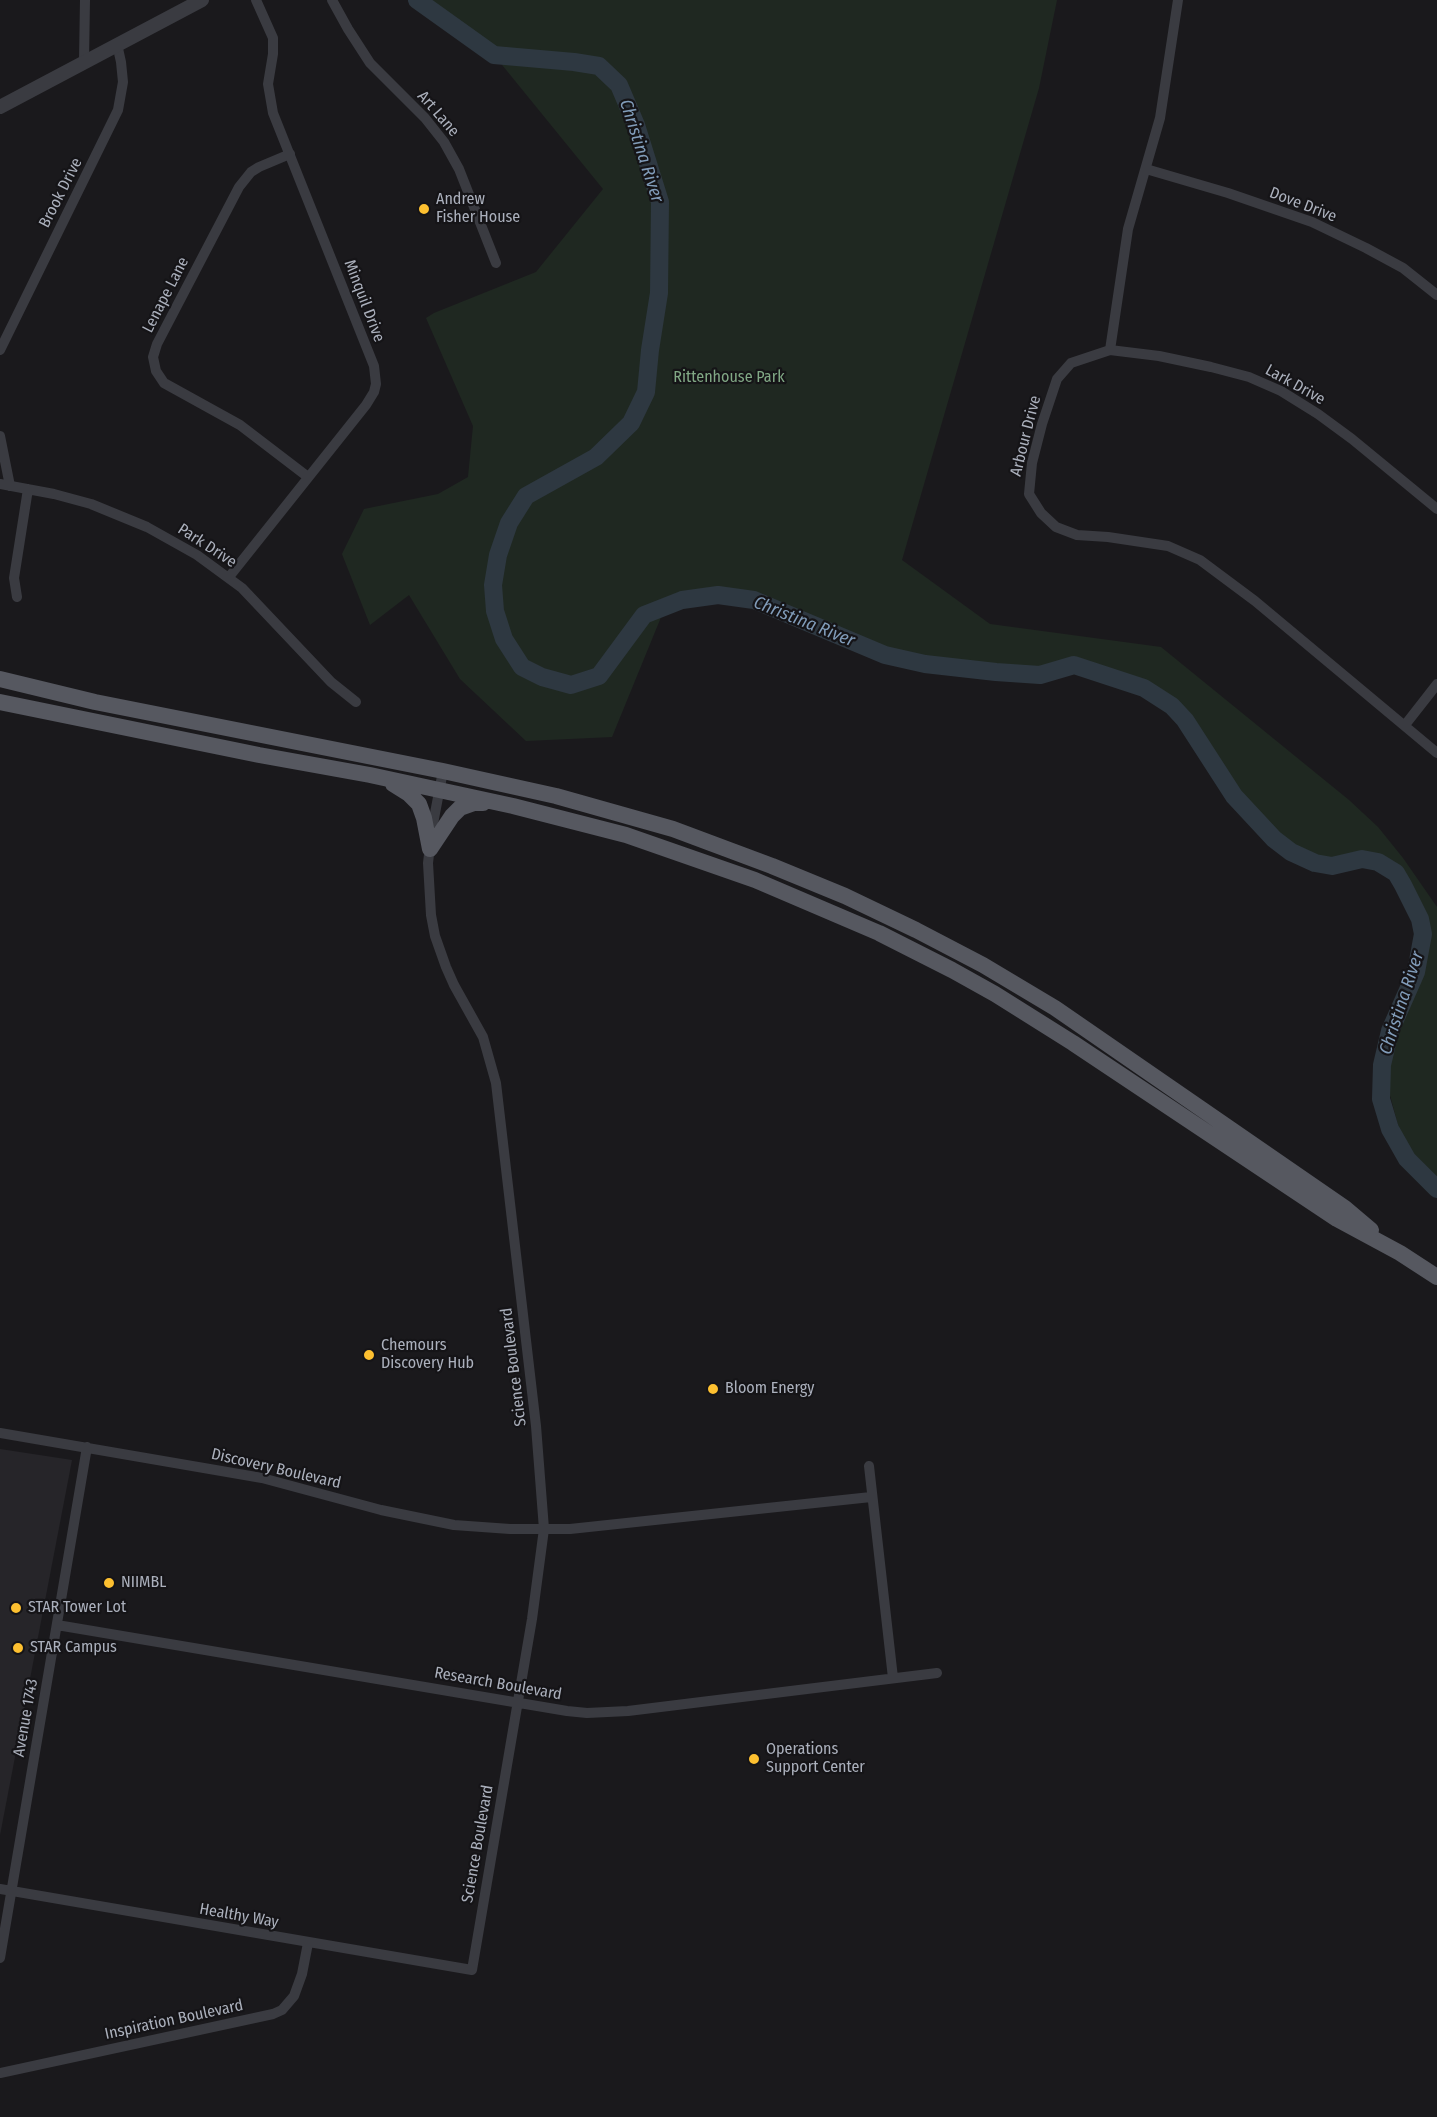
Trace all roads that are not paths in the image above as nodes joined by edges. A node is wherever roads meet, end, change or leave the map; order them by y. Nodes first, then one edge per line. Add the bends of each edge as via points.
1 (86, 0) edge
2 (202, 0) edge
3 (256, 0) edge
4 (332, 0) edge
5 (1178, 0) edge
6 (117, 44) junction
7 (84, 61) junction
8 (0, 107) edge
9 (290, 154) junction
10 (1146, 169) junction
11 (496, 263) dead end
12 (1437, 295) edge
13 (0, 350) edge
14 (1110, 350) junction
15 (0, 436) edge
16 (308, 477) junction
17 (5, 485) edge
18 (28, 489) junction
19 (1437, 509) edge
20 (229, 577) junction
21 (17, 597) dead end
22 (0, 679) edge
23 (1437, 684) edge
24 (0, 702) edge
25 (356, 702) dead end
26 (1405, 725) junction
27 (1437, 753) edge
28 (443, 771) junction
29 (370, 775) junction
30 (439, 790) junction
31 (513, 806) junction
32 (430, 849) junction
33 (1400, 1253) junction
34 (1437, 1277) edge
35 (0, 1433) edge
36 (87, 1447) junction
37 (868, 1466) dead end
38 (872, 1497) junction
39 (544, 1529) junction
40 (57, 1625) junction
41 (937, 1673) dead end
42 (893, 1678) junction
43 (518, 1703) junction
44 (6, 1890) edge
45 (308, 1943) junction
46 (0, 1958) edge
47 (472, 1970) joint
48 (0, 2073) edge

1 - 7 street
2 - 6 street
3 - 9 street, Minquil Drive via 273,38 270,102
4 - 11 street, Art Lane via 370,63 444,142 459,169
5 - 10 street via 1160,118
6 - 7 street
6 - 13 street, Brook Drive via 123,82 114,120
7 - 8 street
9 - 16 street, Minquil Drive via 376,375 371,398
9 - 16 street, Lenape Lane via 251,172 238,187 157,344 154,364 164,383 240,425
10 - 12 street, Dove Drive via 1312,222 1403,268
10 - 14 street via 1128,230
14 - 19 street, Lark Drive via 1211,367 1281,391 1352,439
14 - 26 street, Arbour Drive via 1071,363 1057,379 1032,463 1029,494 1041,513 1056,527 1077,535 1167,546 1200,560
15 - 17 street
16 - 20 street, Minquil Drive
17 - 18 street, Park Drive
18 - 20 street, Park Drive via 74,499 129,519 180,545
18 - 21 street via 14,578
20 - 25 street, Park Drive via 331,682
22 - 28 main road
23 - 26 street
24 - 29 main road
26 - 27 street, Arbour Drive
28 - 30 street, Science Boulevard
28 - 33 main road via 595,806 693,836 816,883 916,930 1055,1008 1345,1208
29 - 30 main road
29 - 32 main road via 403,790 419,804
30 - 31 main road
30 - 32 street, Science Boulevard
31 - 32 main road via 474,802 460,808
31 - 33 main road via 626,835 776,888 952,969 1045,1024 1337,1220
32 - 39 street, Science Boulevard via 429,892 435,936 454,986 483,1037 496,1083 536,1426
33 - 34 main road
35 - 36 street, Discovery Boulevard
36 - 39 street, Discovery Boulevard via 262,1478 426,1521
36 - 40 street, Avenue 1743
37 - 38 street
38 - 39 street, Discovery Boulevard
38 - 42 street
39 - 43 street, Science Boulevard
40 - 43 street, Research Boulevard
40 - 44 street, Avenue 1743
41 - 42 street, Research Boulevard
42 - 43 street, Research Boulevard via 610,1712 567,1711
43 - 47 street, Science Boulevard
44 - 45 street, Healthy Way
44 - 46 street, Avenue 1743
45 - 47 street, Healthy Way
45 - 48 street, Inspiration Boulevard via 294,1996 273,2014

